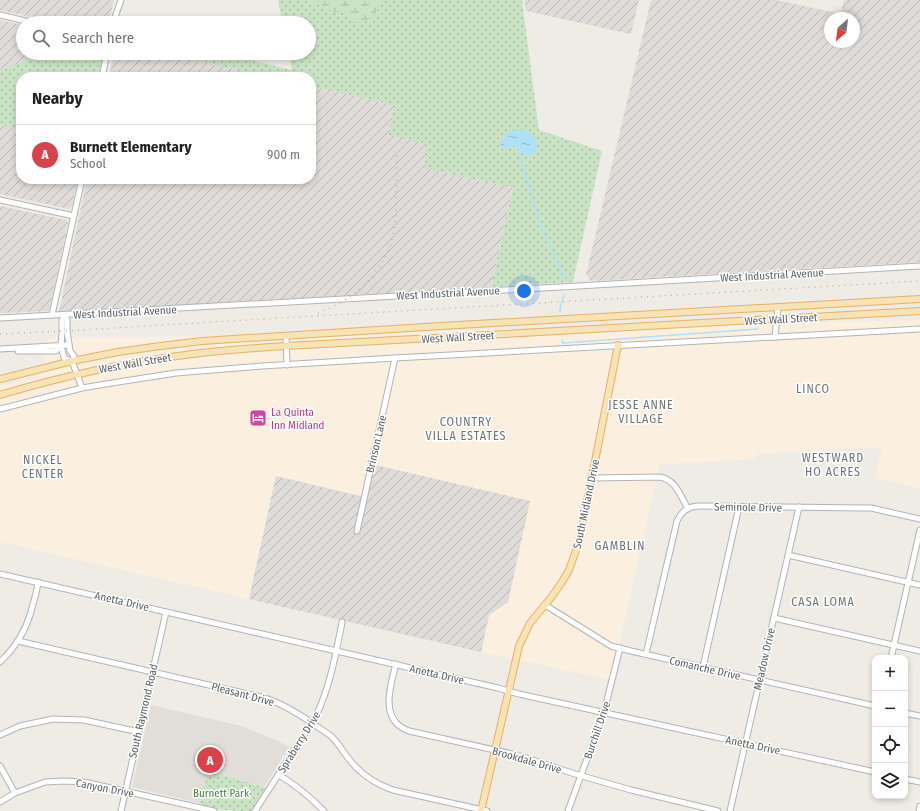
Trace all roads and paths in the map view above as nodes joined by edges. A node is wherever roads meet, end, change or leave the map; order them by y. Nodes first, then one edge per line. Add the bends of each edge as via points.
1 (121, 0) edge
2 (0, 15) edge
3 (115, 16) edge
4 (16, 19) edge
5 (106, 60) edge
6 (103, 72) edge
7 (81, 184) edge
8 (0, 200) edge
9 (74, 216) junction
10 (920, 266) edge
11 (920, 300) edge
12 (778, 307) junction
13 (920, 311) edge
14 (52, 315) junction
15 (65, 315) junction
16 (0, 318) edge
17 (777, 319) junction
18 (920, 329) edge
19 (286, 336) junction
20 (775, 337) junction
21 (69, 345) junction
22 (618, 345) junction
23 (61, 346) junction
24 (286, 346) junction
25 (0, 351) edge
26 (395, 358) junction
27 (72, 361) junction
28 (287, 365) junction
29 (77, 374) junction
30 (0, 380) edge
31 (82, 388) junction
32 (0, 395) edge
33 (0, 409) edge
34 (592, 478) junction
35 (739, 507) junction
36 (799, 507) junction
37 (688, 508) junction
38 (920, 519) edge
39 (920, 530) edge
40 (357, 531) dead end
41 (788, 555) junction
42 (0, 574) edge
43 (38, 582) junction
44 (908, 582) junction
45 (920, 585) edge
46 (544, 605) junction
47 (166, 612) junction
48 (774, 618) junction
49 (342, 622) dead end
50 (18, 641) junction
51 (894, 645) junction
52 (620, 648) junction
53 (336, 650) junction
54 (920, 651) edge
55 (646, 654) junction
56 (892, 655) edge
57 (0, 662) edge
58 (396, 664) junction
59 (703, 667) junction
60 (152, 671) junction
61 (759, 680) junction
62 (508, 691) junction
63 (872, 705) edge
64 (604, 712) junction
65 (908, 714) edge
66 (920, 716) edge
67 (312, 723) junction
68 (139, 732) junction
69 (0, 735) edge
70 (745, 744) junction
71 (494, 750) junction
72 (0, 766) edge
73 (872, 771) edge
74 (278, 775) junction
75 (581, 776) junction
76 (908, 780) edge
77 (920, 782) edge
78 (125, 791) junction
79 (15, 793) junction
80 (0, 802) edge
81 (920, 806) edge
82 (187, 808) edge
83 (121, 811) edge
84 (214, 811) edge
85 (255, 811) edge
86 (324, 811) edge
87 (483, 811) edge
88 (568, 811) edge
89 (718, 811) edge
90 (730, 811) edge
91 (919, 811) edge

1 - 3 street
2 - 4 street
5 - 6 street
7 - 9 street
8 - 9 street
9 - 14 street
10 - 15 street, West Industrial Avenue
11 - 12 main road, West Wall Street
12 - 17 street
12 - 19 main road, West Wall Street
13 - 17 main road, West Wall Street
14 - 15 street, West Industrial Avenue
14 - 16 street, West Industrial Avenue
15 - 21 street
15 - 23 street via 62,320
17 - 20 street
17 - 24 main road, West Wall Street
18 - 20 street, West Wall Street
19 - 24 street
19 - 27 main road, West Wall Street via 172,344
20 - 22 street, West Wall Street
21 - 23 street
21 - 27 street via 74,356
22 - 26 street, West Wall Street
22 - 34 main road, South Midland Drive
23 - 25 street
23 - 27 street via 64,358
24 - 28 street
24 - 29 main road, West Wall Street via 185,355
26 - 28 street, West Wall Street
26 - 40 street, Brinson Lane
27 - 29 street
27 - 30 main road, West Wall Street
28 - 31 street, West Wall Street via 176,373
29 - 31 street
29 - 32 main road, West Wall Street
31 - 33 street, West Wall Street
34 - 37 street via 666,478 674,484
34 - 46 main road, South Midland Drive via 574,557 562,582
35 - 36 street, Seminole Drive
35 - 37 street, Seminole Drive
35 - 59 street
36 - 38 street, Seminole Drive via 870,508
36 - 41 street, Meadow Drive
37 - 55 street via 681,513 677,521
39 - 44 street
41 - 44 street
41 - 48 street, Meadow Drive
42 - 43 street, Anetta Drive
43 - 47 street, Anetta Drive
43 - 50 street via 30,615
44 - 45 street
44 - 51 street
46 - 52 street, Comanche Drive via 610,646
46 - 62 main road, South Midland Drive via 522,638
47 - 53 street, Anetta Drive
47 - 60 street, South Raymond Road
48 - 51 street
48 - 61 street, Meadow Drive
49 - 53 street, Spraberry Drive
50 - 57 street
50 - 60 street, Pleasant Drive
51 - 54 street
51 - 56 street
52 - 55 street, Comanche Drive
52 - 64 street, Burchill Drive
53 - 58 street, Anetta Drive
53 - 67 street, Spraberry Drive via 325,697
55 - 59 street, Comanche Drive
58 - 62 street, Anetta Drive
58 - 71 street, Brookdale Drive via 389,695 389,710 400,726 409,731
59 - 61 street, Comanche Drive
60 - 67 street, Pleasant Drive via 265,698
60 - 68 street, South Raymond Road
61 - 63 street, Comanche Drive
61 - 70 street, Meadow Drive
62 - 64 street, Anetta Drive
62 - 71 main road, South Midland Drive
64 - 70 street, Anetta Drive
64 - 75 street, Burchill Drive
65 - 66 street
67 - 74 street, Spraberry Drive
67 - 87 street, Pleasant Drive via 334,739 356,768 380,785
68 - 69 street via 84,720 54,719 20,726
68 - 78 street, South Raymond Road
70 - 73 street, Anetta Drive
70 - 90 street, Meadow Drive
71 - 75 street, Brookdale Drive
71 - 87 main road, South Midland Drive
72 - 79 street
74 - 85 street, Spraberry Drive
74 - 86 street via 298,787
75 - 88 street, Burchill Drive
75 - 89 street, Brookdale Drive
76 - 77 street
78 - 79 street, Canyon Drive via 64,780 45,782
78 - 82 street, Canyon Drive
78 - 83 street, South Raymond Road
79 - 80 street, Canyon Drive
81 - 91 street
82 - 84 street, Canyon Drive

